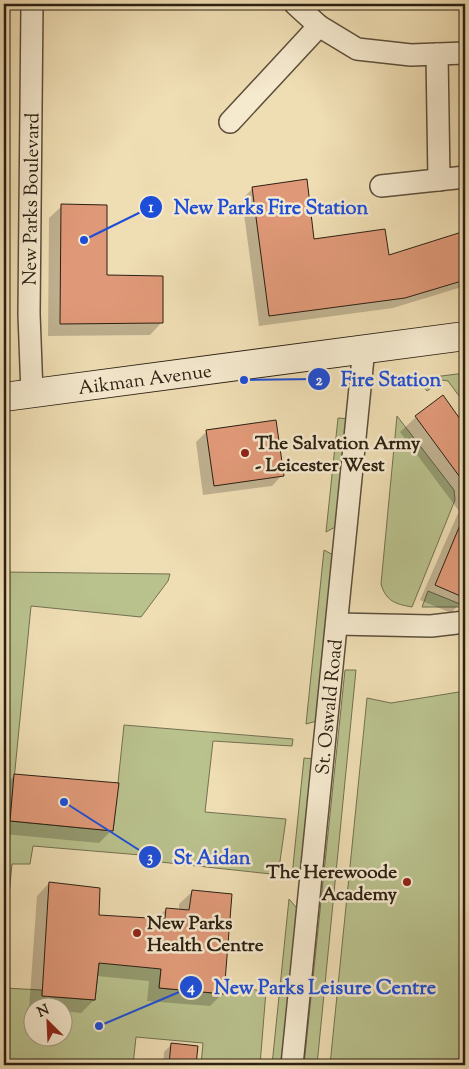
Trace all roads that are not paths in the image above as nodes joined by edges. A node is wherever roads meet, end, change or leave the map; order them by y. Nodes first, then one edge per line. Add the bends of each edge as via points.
1 (32, 4) edge
2 (294, 4) edge
3 (318, 26) junction
4 (465, 53) edge
5 (437, 54) junction
6 (230, 122) dead end
7 (465, 177) edge
8 (439, 180) junction
9 (381, 186) dead end
10 (465, 336) edge
11 (364, 348) junction
12 (32, 394) junction
13 (4, 397) edge
14 (465, 622) edge
15 (337, 624) junction
16 (292, 1065) edge

1 - 12 street, New Parks Boulevard via 29,314
2 - 3 street
3 - 5 street via 357,49 411,55
3 - 6 street
4 - 5 street
5 - 8 street
7 - 8 street
8 - 9 street
10 - 11 street, Aikman Avenue
11 - 12 street, Aikman Avenue
11 - 15 street, St. Oswald Road
12 - 13 street, Aikman Avenue
14 - 15 street via 431,626
15 - 16 street, St. Oswald Road

